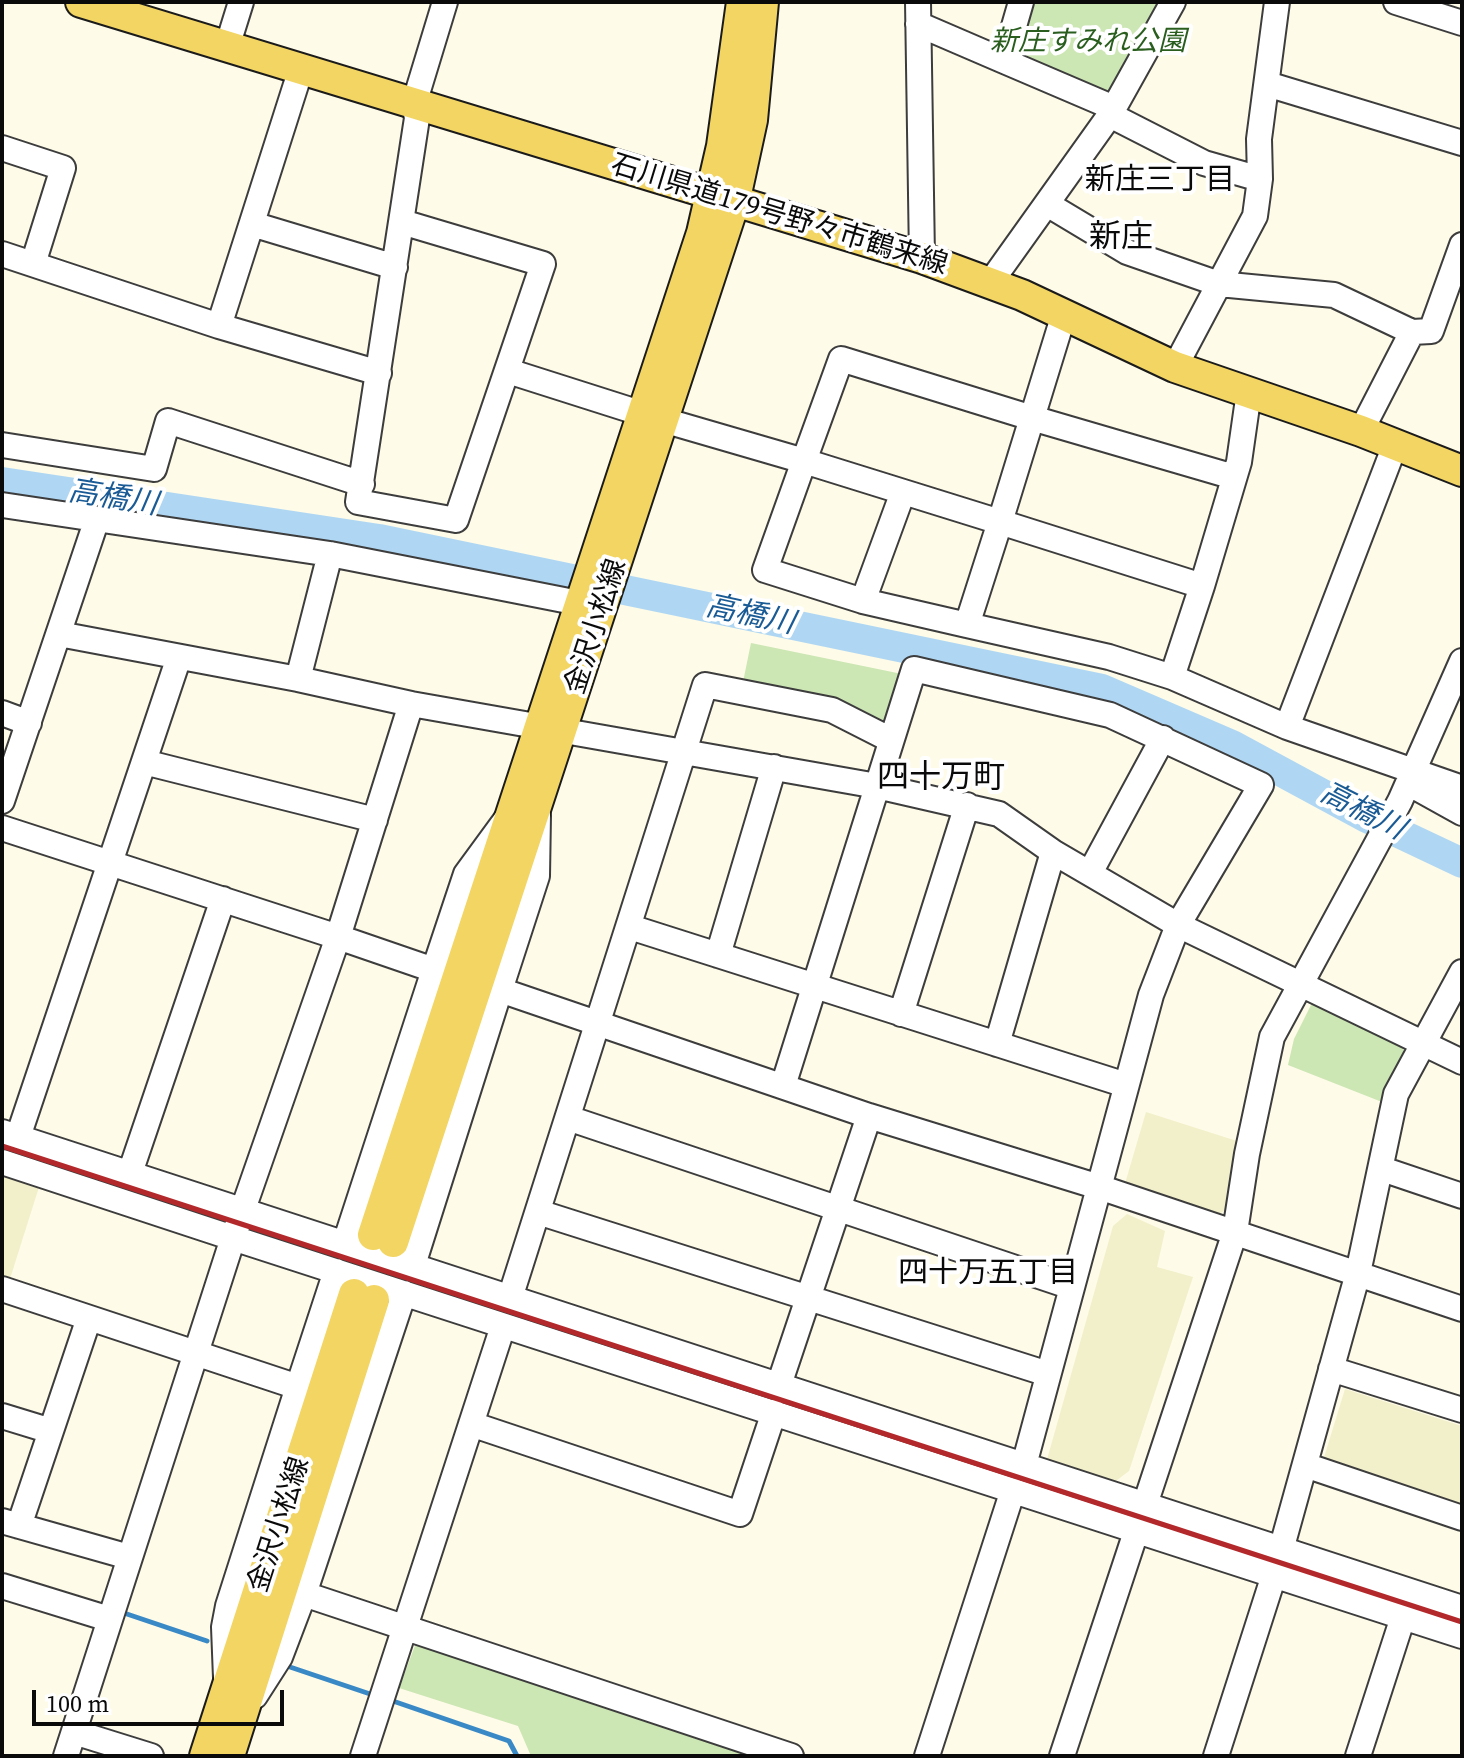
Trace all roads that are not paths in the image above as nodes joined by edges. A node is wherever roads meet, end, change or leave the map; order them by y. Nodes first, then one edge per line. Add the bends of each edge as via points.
1 (241, 2) edge
2 (742, 2) edge
3 (763, 2) edge
4 (1021, 2) edge
5 (1173, 2) edge
6 (1277, 2) edge
7 (1396, 2) edge
8 (90, 3) edge
9 (439, 4) edge
10 (918, 13) edge
11 (1462, 23) edge
12 (227, 47) junction
13 (1004, 61) junction
14 (301, 69) junction
15 (1267, 84) junction
16 (414, 104) junction
17 (1112, 112) junction
18 (1462, 143) edge
19 (2, 148) edge
20 (1260, 179) junction
21 (723, 199) junction
22 (1047, 204) junction
23 (402, 222) junction
24 (252, 224) junction
25 (2, 254) edge
26 (1460, 257) edge
27 (922, 258) junction
28 (33, 264) junction
29 (395, 267) junction
30 (990, 283) junction
31 (1219, 284) junction
32 (1064, 314) junction
33 (219, 326) junction
34 (1412, 332) junction
35 (1175, 367) junction
36 (508, 371) junction
37 (379, 373) junction
38 (1249, 392) junction
39 (652, 416) junction
40 (1032, 418) junction
41 (1361, 431) junction
42 (2, 445) edge
43 (1395, 445) junction
44 (804, 461) junction
45 (1462, 471) edge
46 (1234, 477) junction
47 (362, 484) junction
48 (903, 492) junction
49 (2, 505) edge
50 (97, 519) junction
51 (1000, 522) junction
52 (330, 554) junction
53 (1202, 586) junction
54 (863, 601) junction
55 (588, 603) junction
56 (967, 625) junction
57 (59, 634) junction
58 (179, 657) junction
59 (1462, 661) edge
60 (1172, 677) junction
61 (298, 679) junction
62 (411, 704) junction
63 (2, 713) edge
64 (29, 723) junction
65 (1287, 727) junction
66 (552, 728) junction
67 (1163, 738) junction
68 (891, 740) junction
69 (686, 752) junction
70 (144, 762) junction
71 (774, 767) junction
72 (877, 786) junction
73 (1411, 786) junction
74 (1462, 788) edge
75 (1462, 799) edge
76 (2, 801) edge
77 (967, 805) junction
78 (526, 808) junction
79 (1462, 813) edge
80 (375, 820) junction
81 (2, 828) edge
82 (1053, 852) junction
83 (109, 863) junction
84 (1091, 871) junction
85 (223, 899) junction
86 (1178, 925) junction
87 (630, 927) junction
88 (338, 937) junction
89 (718, 955) junction
90 (434, 970) junction
91 (1462, 972) edge
92 (1301, 985) junction
93 (814, 986) junction
94 (500, 990) junction
95 (901, 1014) junction
96 (599, 1023) junction
97 (997, 1044) junction
98 (1422, 1044) junction
99 (1462, 1062) edge
100 (1126, 1085) junction
101 (783, 1086) junction
102 (869, 1116) junction
103 (568, 1118) junction
104 (10, 1135) edge
105 (2, 1162) edge
106 (1382, 1169) junction
107 (130, 1173) junction
108 (1099, 1187) junction
109 (1462, 1196) edge
110 (242, 1209) junction
111 (838, 1209) junction
112 (538, 1212) junction
113 (1235, 1232) junction
114 (233, 1238) junction
115 (370, 1240) junction
116 (413, 1265) junction
117 (1358, 1273) junction
118 (1072, 1287) junction
119 (2, 1289) edge
120 (355, 1289) junction
121 (404, 1293) junction
122 (510, 1298) junction
123 (808, 1298) junction
124 (1462, 1309) edge
125 (89, 1318) junction
126 (503, 1326) junction
127 (196, 1354) junction
128 (1331, 1369) junction
129 (1048, 1374) junction
130 (779, 1385) junction
131 (298, 1387) junction
132 (1462, 1410) edge
133 (774, 1412) junction
134 (2, 1416) edge
135 (471, 1424) junction
136 (51, 1431) junction
137 (1024, 1465) junction
138 (1305, 1465) junction
139 (1013, 1490) junction
140 (1143, 1504) junction
141 (1462, 1518) edge
142 (11, 1524) edge
143 (1135, 1529) junction
144 (1281, 1550) junction
145 (129, 1557) junction
146 (1274, 1575) junction
147 (4, 1592) edge
148 (304, 1594) junction
149 (1462, 1608) edge
150 (111, 1612) junction
151 (1403, 1617) junction
152 (405, 1627) junction
153 (1462, 1636) edge
154 (234, 1703) junction
155 (74, 1732) junction
156 (66, 1756) edge
157 (151, 1756) edge
158 (205, 1756) edge
159 (229, 1756) edge
160 (363, 1756) edge
161 (791, 1756) edge
162 (927, 1756) edge
163 (1062, 1756) edge
164 (1216, 1756) edge
165 (1358, 1756) edge

1 - 12 street
2 - 21 main road, 金沢小松線
3 - 21 main road, 金沢小松線 via 752,120
4 - 13 street
5 - 17 street
6 - 15 street
7 - 11 street
8 - 12 main road, 石川県道179号野々市鶴来線
9 - 16 street
10 - 13 street
10 - 27 street
12 - 14 main road, 石川県道179号野々市鶴来線
13 - 17 street
14 - 16 main road, 石川県道179号野々市鶴来線
14 - 24 street
15 - 18 street
15 - 20 street
16 - 21 main road, 石川県道179号野々市鶴来線
16 - 23 street via 417,118
17 - 20 street via 1204,163
17 - 22 street
19 - 28 street via 63,168
20 - 31 street via 1255,216
21 - 27 main road, 石川県道179号野々市鶴来線
21 - 39 main road, 金沢小松線
22 - 30 street
22 - 31 street via 1127,252
23 - 29 street
23 - 36 street via 543,264
24 - 29 street
24 - 33 street
25 - 28 street
26 - 34 street via 1431,331
27 - 30 main road, 石川県道179号野々市鶴来線
28 - 33 street
29 - 37 street
30 - 32 main road, 石川県道179号野々市鶴来線
31 - 34 street via 1334,295
31 - 35 street
32 - 35 main road, 石川県道179号野々市鶴来線
32 - 40 street
33 - 37 street
34 - 41 street
35 - 38 main road, 石川県道179号野々市鶴来線
36 - 39 street
36 - 47 street via 456,520 358,502
37 - 47 street
38 - 41 main road, 石川県道179号野々市鶴来線
38 - 46 street
39 - 44 street
39 - 55 main road, 金沢小松線
40 - 44 street via 841,359
40 - 46 street
40 - 51 street
41 - 43 main road, 石川県道179号野々市鶴来線
42 - 47 street via 154,469 168,421
43 - 45 main road, 石川県道179号野々市鶴来線
43 - 65 street
44 - 48 street
44 - 54 street via 765,570
46 - 53 street
48 - 51 street
48 - 54 street
49 - 50 street
50 - 52 street
50 - 57 street
51 - 53 street
51 - 56 street
52 - 55 street
52 - 61 street
53 - 60 street
54 - 56 street
55 - 66 main road, 金沢小松線
56 - 60 street
57 - 58 street
57 - 64 street
58 - 61 street
58 - 70 street
59 - 73 street
60 - 65 street
61 - 62 street
62 - 66 street
62 - 80 street
63 - 64 street
64 - 76 street
65 - 73 street via 1391,765
66 - 69 street
66 - 78 main road, 金沢小松線
67 - 68 street via 1110,715 914,669
67 - 84 street
67 - 86 street via 1261,785
68 - 69 street via 832,710 705,685
68 - 72 street
69 - 71 street
69 - 87 street
70 - 80 street
70 - 83 street
71 - 72 street
71 - 89 street
72 - 77 street
72 - 93 street
73 - 74 street
73 - 75 street via 1429,786
73 - 79 street
73 - 92 street
77 - 82 street via 999,814
77 - 95 street
78 - 90 street via 466,874
78 - 94 street via 537,876
78 - 115 main road, 金沢小松線
80 - 88 street
81 - 83 street
82 - 84 street
82 - 97 street
83 - 85 street
83 - 104 street
84 - 86 street
85 - 88 street
85 - 107 street
86 - 92 street
86 - 100 street via 1151,995
87 - 89 street
87 - 96 street
88 - 90 street
88 - 110 street
89 - 93 street
90 - 115 street
91 - 98 street
92 - 98 street
92 - 113 street via 1272,1037
93 - 95 street
93 - 101 street
94 - 96 street
94 - 116 street
95 - 97 street
96 - 101 street
96 - 103 street
97 - 100 street
98 - 99 street
98 - 106 street via 1396,1094
100 - 108 street
101 - 102 street
102 - 108 street
102 - 111 street
103 - 111 street
103 - 112 street
104 - 107 street
105 - 114 street
106 - 109 street
106 - 117 street
107 - 110 street
108 - 113 street
108 - 118 street
110 - 114 street
110 - 115 street
111 - 118 street
111 - 123 street
112 - 122 street
112 - 123 street
113 - 117 street
113 - 140 street
114 - 120 street
114 - 127 street
115 - 116 street
116 - 122 street
117 - 124 street
117 - 128 street
118 - 129 street
119 - 125 street
120 - 121 street
120 - 131 street
120 - 154 main road, 金沢小松線
121 - 126 street
121 - 148 street
122 - 130 street
123 - 129 street
123 - 130 street
125 - 127 street
125 - 136 street
126 - 133 street
126 - 135 street
127 - 131 street
127 - 145 street
128 - 132 street
128 - 138 street
129 - 137 street
130 - 137 street
131 - 154 street via 228,1606 224,1627
133 - 135 street via 740,1514
133 - 139 street
134 - 136 street
135 - 152 street
136 - 142 street
137 - 140 street
138 - 141 street
138 - 144 street
139 - 143 street
139 - 162 street
140 - 143 street
140 - 144 street
142 - 145 street
143 - 146 street
143 - 163 street
144 - 149 street
145 - 150 street
146 - 151 street
146 - 164 street
147 - 150 street
148 - 152 street
148 - 154 street via 280,1657
150 - 155 street
151 - 153 street
151 - 165 street
152 - 160 street
152 - 161 street
154 - 158 main road, 金沢小松線
154 - 159 main road, 金沢小松線
155 - 156 street
155 - 157 street

